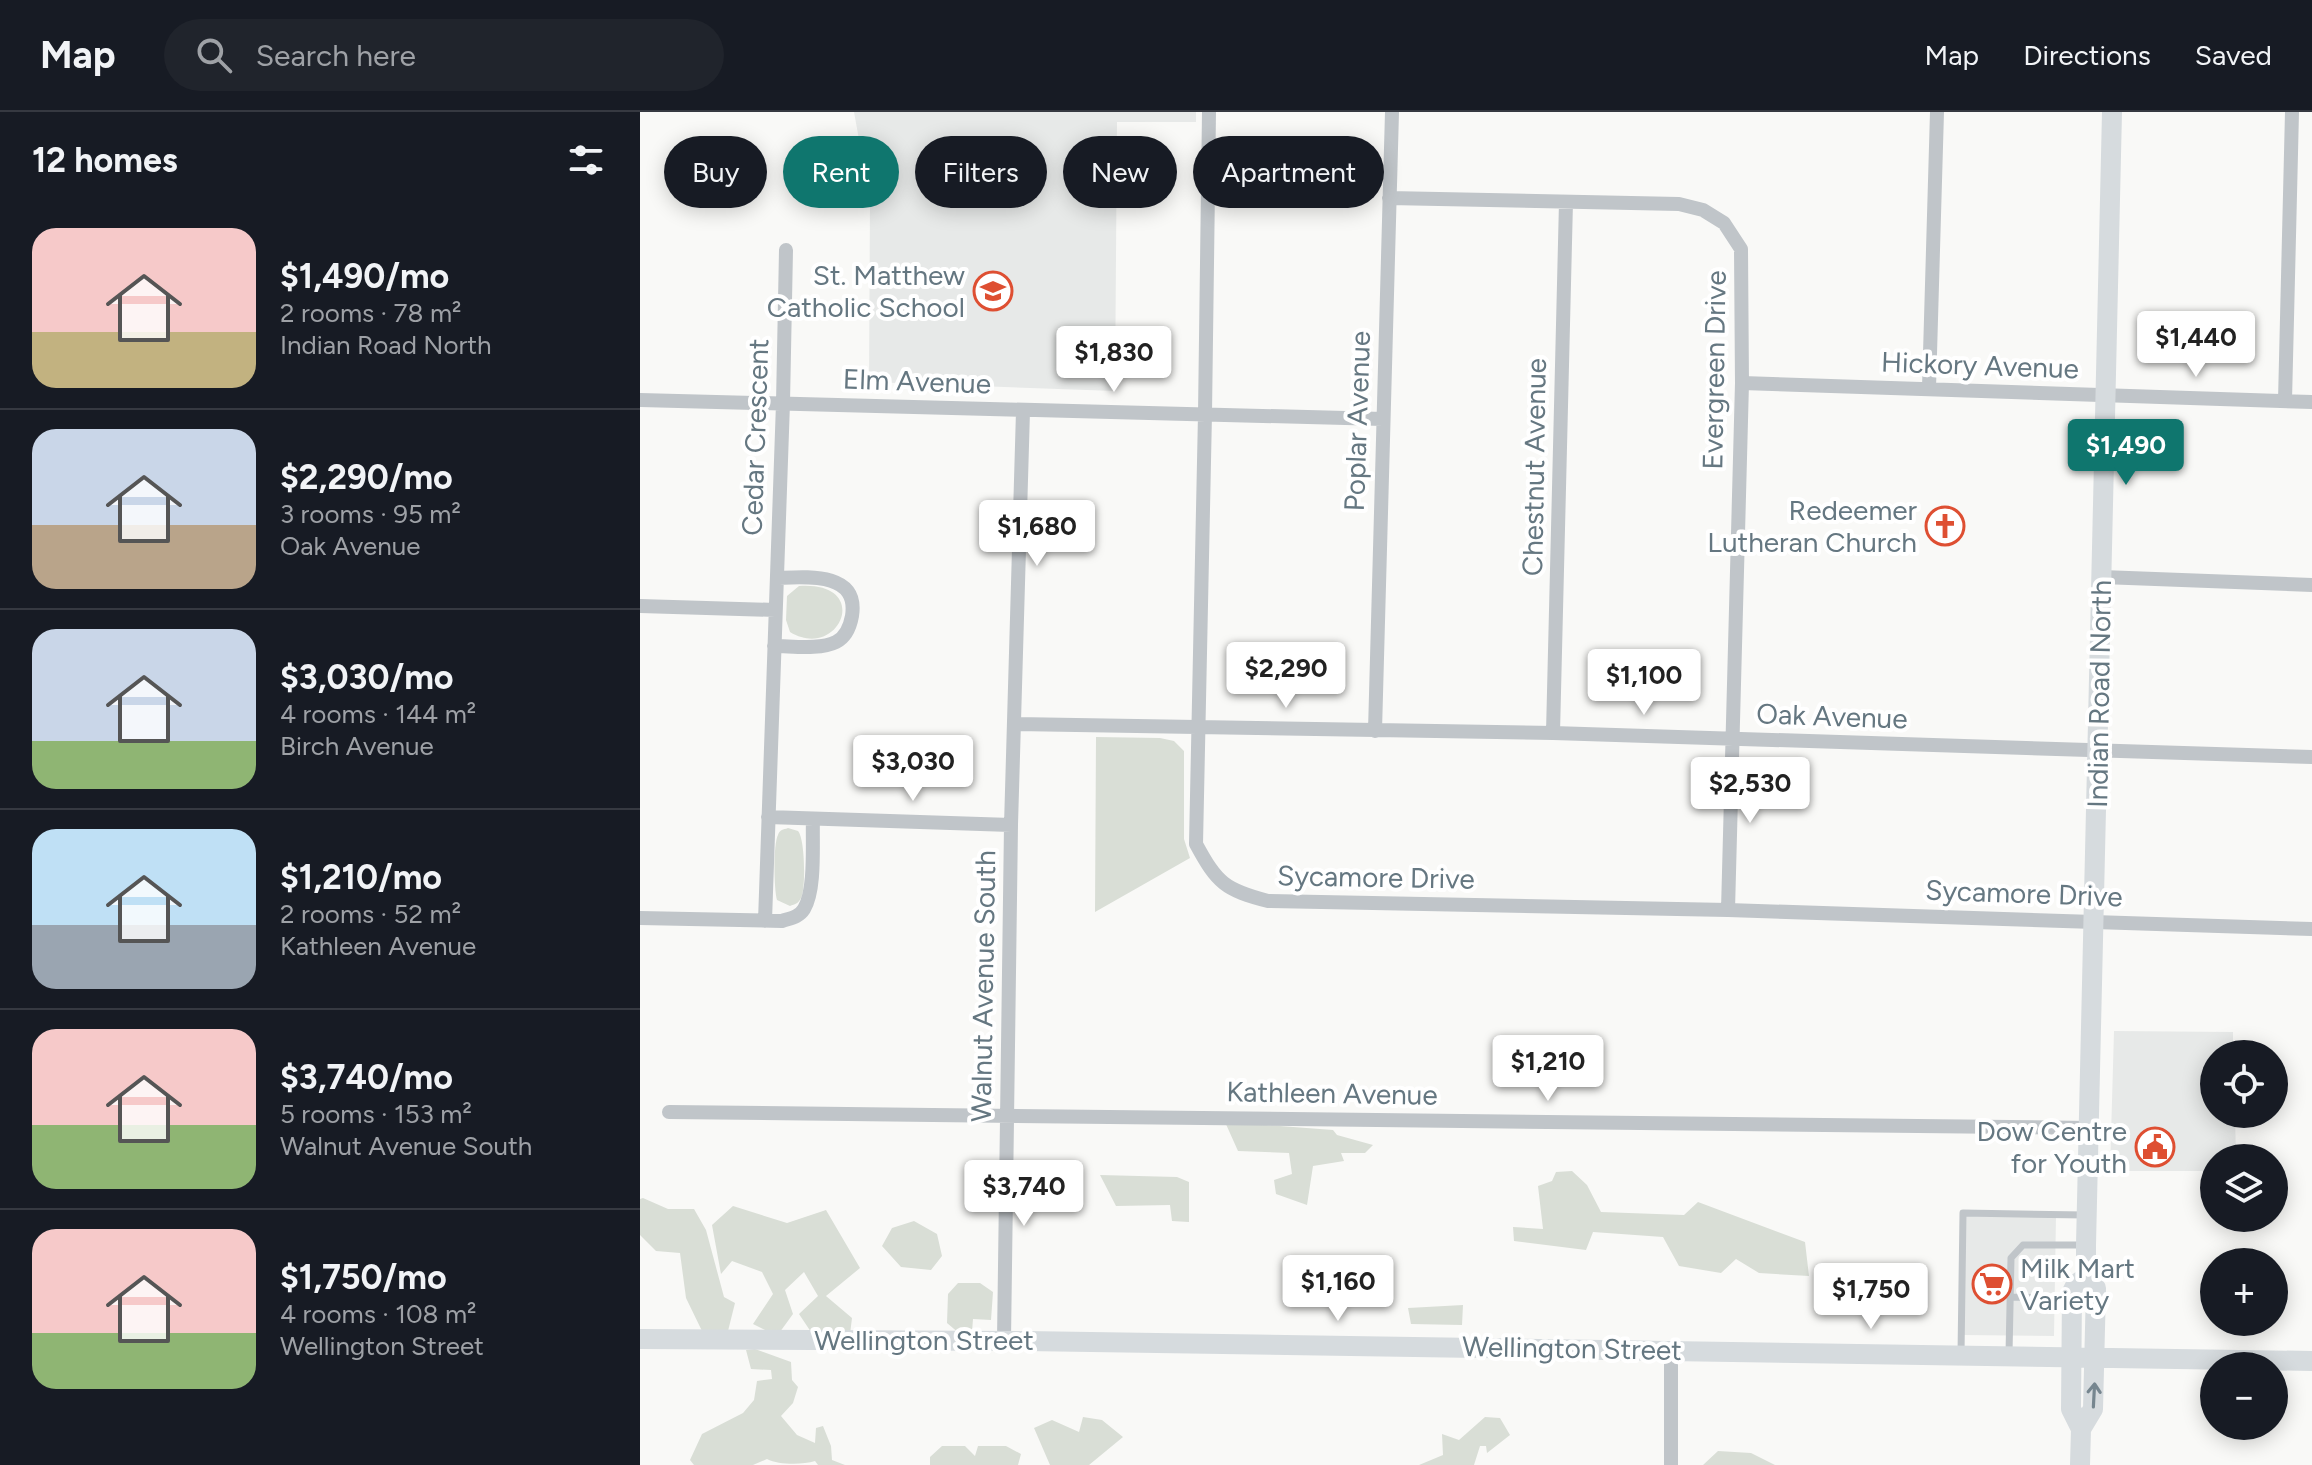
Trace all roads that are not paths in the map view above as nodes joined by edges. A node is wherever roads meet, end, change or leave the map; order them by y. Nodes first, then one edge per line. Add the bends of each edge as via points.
1 (1209, 112) edge
2 (1392, 112) edge
3 (1937, 112) edge
4 (2112, 112) edge
5 (2292, 112) edge
6 (1389, 198) junction
7 (1566, 202) junction
8 (786, 250) dead end
9 (1742, 383) junction
10 (1929, 388) junction
11 (2107, 395) junction
12 (640, 400) edge
13 (2285, 401) junction
14 (2312, 402) edge
15 (783, 403) junction
16 (1023, 411) junction
17 (1205, 414) junction
18 (1383, 419) junction
19 (2102, 577) junction
20 (777, 578) junction
21 (2312, 585) edge
22 (640, 606) edge
23 (775, 610) junction
24 (774, 646) junction
25 (1014, 724) junction
26 (1197, 727) junction
27 (1375, 731) junction
28 (1553, 733) junction
29 (1734, 739) junction
30 (2097, 750) junction
31 (2312, 757) edge
32 (768, 817) junction
33 (813, 819) junction
34 (1011, 825) junction
35 (1728, 910) junction
36 (640, 918) edge
37 (765, 921) junction
38 (2094, 922) junction
39 (2312, 929) edge
40 (669, 1112) dead end
41 (1007, 1115) junction
42 (2090, 1128) junction
43 (2088, 1215) junction
44 (2086, 1245) junction
45 (2086, 1277) junction
46 (2010, 1297) junction
47 (2072, 1298) junction
48 (640, 1339) edge
49 (1004, 1340) junction
50 (1671, 1349) junction
51 (1961, 1354) junction
52 (2009, 1356) junction
53 (2096, 1356) junction
54 (2071, 1357) junction
55 (2312, 1361) edge
56 (2081, 1429) junction
57 (1671, 1465) edge
58 (2080, 1465) edge

1 - 17 street, Sycamore Drive
2 - 6 street, Poplar Avenue
3 - 10 street
4 - 11 main road, Indian Road North
5 - 13 street
6 - 7 street, Evergreen Drive
6 - 18 street, Poplar Avenue
7 - 9 street, Evergreen Drive via 1679,204 1724,223 1741,249
7 - 28 street, Chestnut Avenue
8 - 15 street, Cedar Crescent
9 - 10 street, Hickory Avenue
9 - 29 street, Evergreen Drive
10 - 11 street, Hickory Avenue
11 - 13 street, Hickory Avenue
11 - 19 main road, Indian Road North
12 - 15 street, Elm Avenue
13 - 14 street, Hickory Avenue
15 - 16 street, Elm Avenue
15 - 20 street, Cedar Crescent
16 - 17 street, Elm Avenue
16 - 25 street, Walnut Avenue South
17 - 18 street, Elm Avenue
17 - 26 street, Sycamore Drive
18 - 27 street, Poplar Avenue
19 - 21 street
19 - 30 main road, Indian Road North
20 - 23 street, Cedar Crescent
20 - 24 street via 831,580 846,591 852,609 846,634 836,642
22 - 23 street
23 - 24 street, Cedar Crescent
24 - 32 street, Cedar Crescent
25 - 26 street, Oak Avenue
25 - 34 street, Walnut Avenue South
26 - 27 street, Oak Avenue
26 - 35 street, Sycamore Drive via 1196,844 1213,875 1238,894 1268,901
27 - 28 street, Oak Avenue
28 - 29 street, Oak Avenue
29 - 30 street, Oak Avenue
29 - 35 street, Evergreen Drive
30 - 31 street, Oak Avenue
30 - 38 main road, Indian Road North
32 - 33 street
32 - 37 street, Cedar Crescent
33 - 34 street
33 - 37 street via 810,888 803,911 782,921
34 - 41 street, Walnut Avenue South
35 - 38 street, Sycamore Drive
36 - 37 street
38 - 39 street, Sycamore Drive
38 - 42 main road, Indian Road North
40 - 41 street, Kathleen Avenue
41 - 42 street, Kathleen Avenue
41 - 49 street, Walnut Avenue South
42 - 43 main road, Indian Road North
43 - 44 main road, Indian Road North
43 - 51 lane via 1963,1213
44 - 45 main road, Indian Road North
44 - 46 lane via 2023,1245 2011,1258
45 - 47 main road
45 - 53 main road, Indian Road North via 2096,1288
46 - 47 lane
46 - 52 lane
47 - 54 main road
48 - 49 main road, Wellington Street
49 - 50 main road, Wellington Street
50 - 51 main road, Wellington Street
50 - 57 street
51 - 52 main road, Wellington Street
52 - 54 main road, Wellington Street
53 - 54 main road, Wellington Street
53 - 55 main road, Wellington Street
56 -> 53 main road, Indian Road North via 2093,1409
54 - 56 main road via 2071,1409
56 - 58 main road

